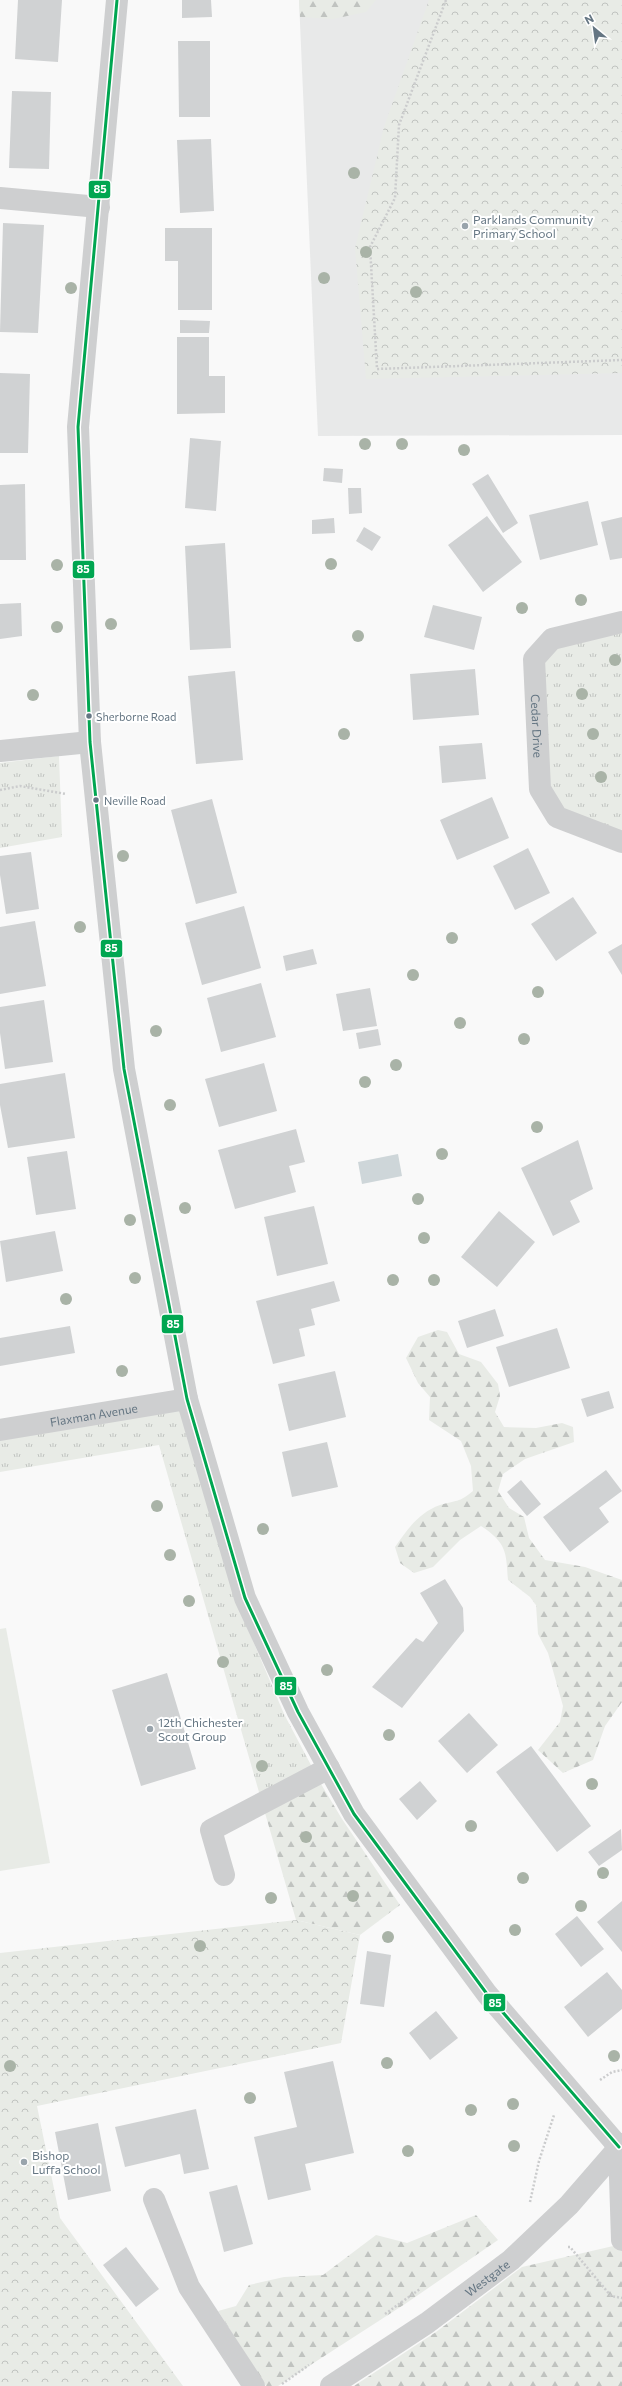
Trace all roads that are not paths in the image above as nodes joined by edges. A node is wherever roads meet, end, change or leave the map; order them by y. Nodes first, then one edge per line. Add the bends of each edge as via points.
1 (117, 0) edge
2 (0, 198) edge
3 (99, 207) junction
4 (622, 622) edge
5 (90, 742) junction
6 (0, 751) edge
7 (622, 842) edge
8 (187, 1399) junction
9 (0, 1430) edge
10 (329, 1768) junction
11 (224, 1875) dead end
12 (620, 2146) edge
13 (154, 2199) dead end
14 (622, 2240) edge
15 (254, 2386) edge
16 (331, 2386) edge

1 - 3 street
2 - 3 street
3 - 5 street via 78,427
4 - 7 street, Cedar Drive via 552,639 534,659 540,790 557,816
5 - 6 street
5 - 8 street via 124,1070
8 - 9 street, Flaxman Avenue
8 - 10 street via 245,1598 298,1712
10 - 11 street via 211,1830
10 - 12 street via 354,1814 487,1994
12 - 14 street
12 - 16 street, Westgate via 569,2205 511,2260 427,2323
13 - 15 street via 189,2287

